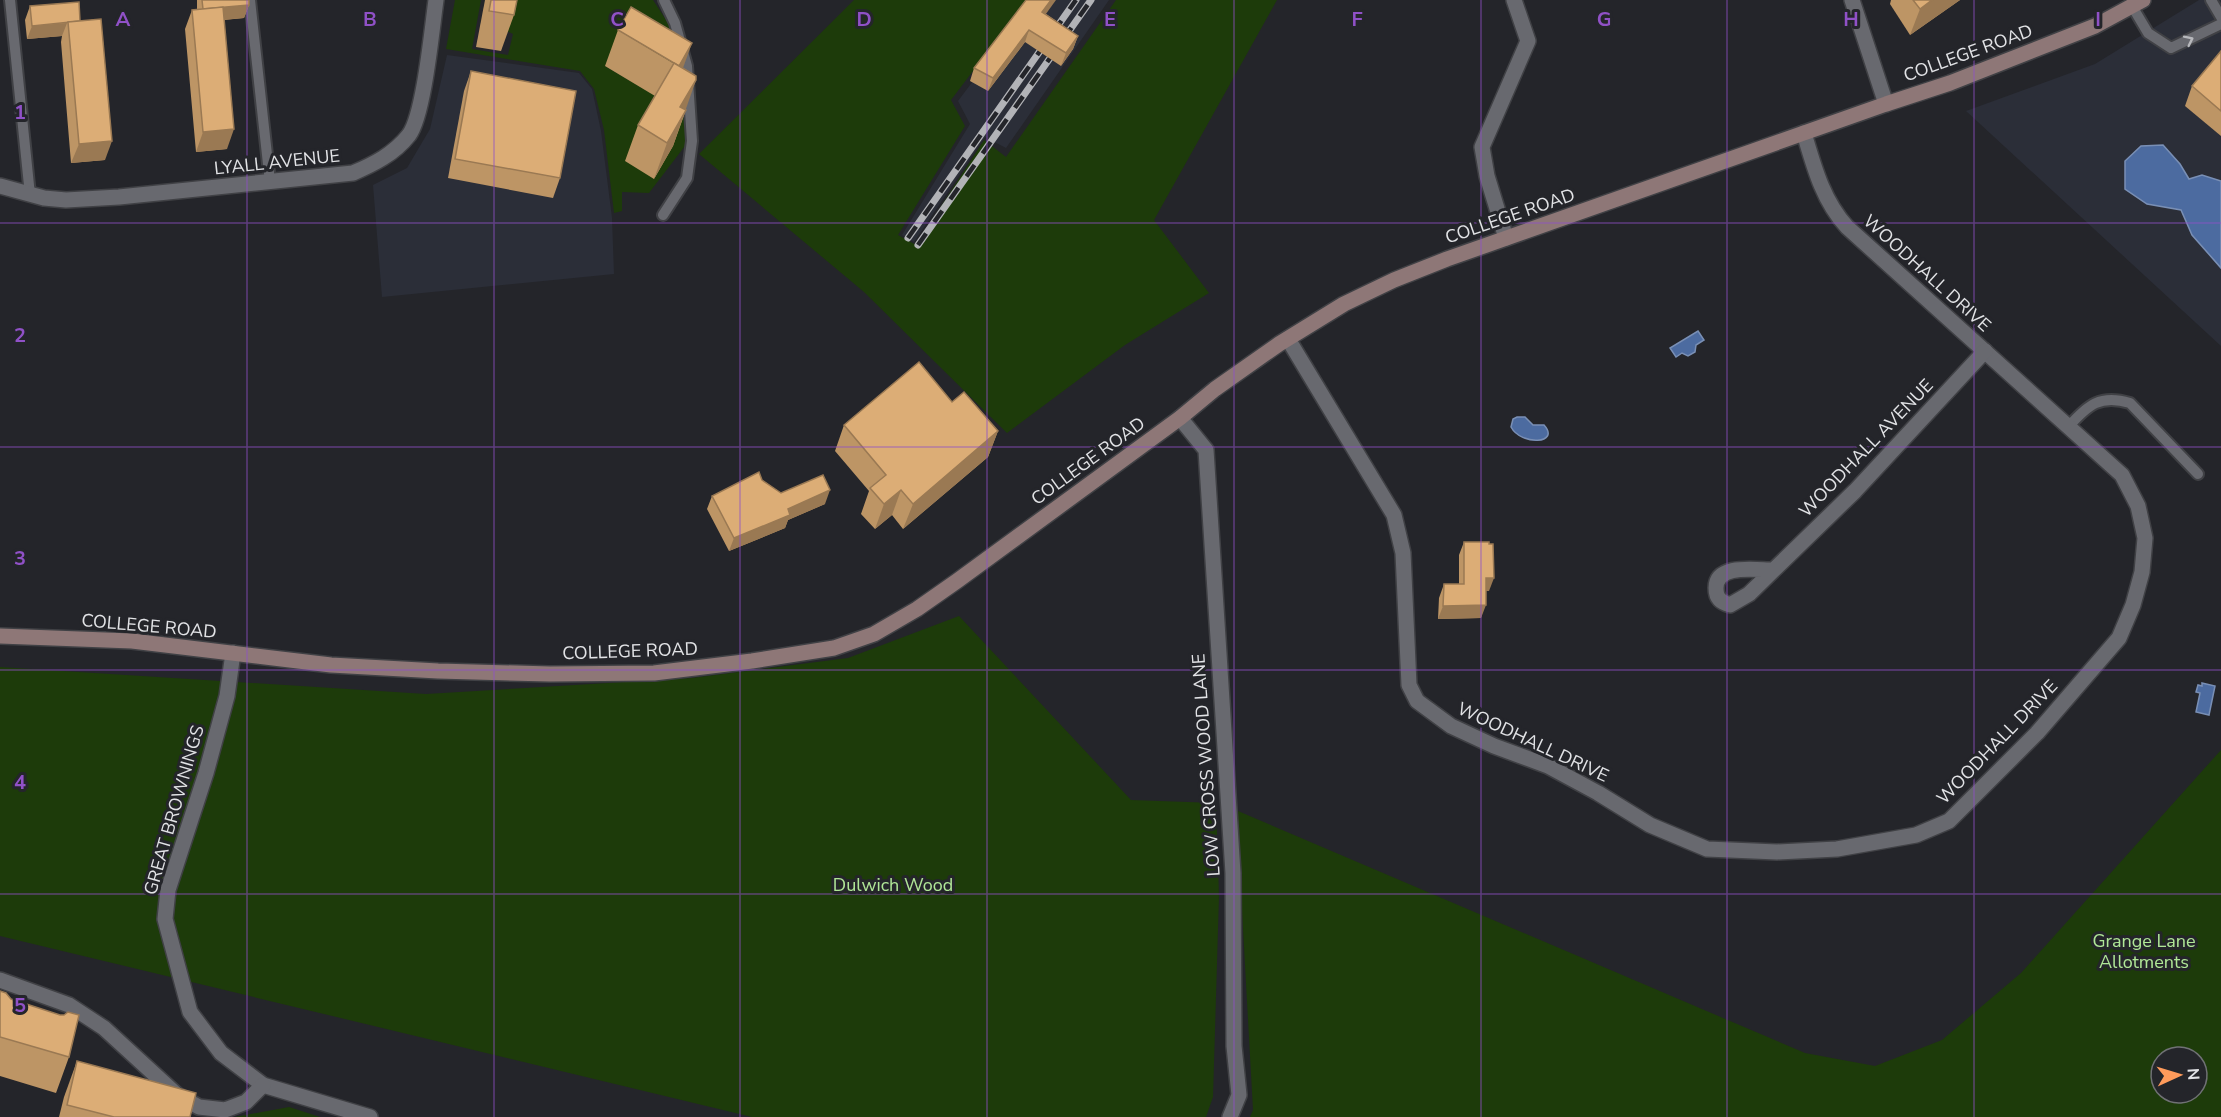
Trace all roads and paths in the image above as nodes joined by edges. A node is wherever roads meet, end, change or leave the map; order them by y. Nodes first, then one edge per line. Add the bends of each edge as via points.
1 (10, 0) edge
2 (250, 0) edge
3 (436, 0) edge
4 (664, 0) edge
5 (1514, 0) edge
6 (1852, 0) edge
7 (2211, 0) edge
8 (2138, 3) edge
9 (2221, 17) edge
10 (2221, 24) edge
11 (1886, 104) junction
12 (1804, 133) junction
13 (270, 182) junction
14 (0, 186) edge
15 (30, 195) junction
16 (663, 215) dead end
17 (1506, 238) junction
18 (1288, 339) junction
19 (1985, 351) junction
20 (1179, 418) junction
21 (2069, 426) junction
22 (2198, 474) dead end
23 (1773, 570) dead end
24 (0, 636) edge
25 (232, 653) junction
26 (0, 980) edge
27 (263, 1085) junction
28 (370, 1117) edge
29 (1230, 1117) edge

1 - 15 lane
2 - 13 lane
3 - 13 street, LYALL AVENUE via 419,110 411,133 378,162 353,173
4 - 16 lane via 687,66 692,141 687,178
5 - 17 street via 1528,41 1482,147
6 - 11 street
7 - 9 lane
8 -> 10 lane via 2148,33 2171,48
8 - 11 street, COLLEGE ROAD via 2095,26
11 - 12 street, COLLEGE ROAD
12 - 17 street, COLLEGE ROAD
12 - 19 street, WOODHALL DRIVE via 1818,178 1834,212 1847,228
13 - 15 street, LYALL AVENUE via 84,199 50,200
14 - 15 street, LYALL AVENUE
17 - 18 street, COLLEGE ROAD via 1394,280 1344,304
18 - 20 street, COLLEGE ROAD
18 - 21 street, WOODHALL DRIVE via 1394,515 1403,553 1409,686 1417,701 1451,726 1548,766 1650,825 1707,849 1837,849 1916,835 1949,821 2045,724 2119,638 2142,572 2145,538 2138,506 2122,475
19 - 21 street, WOODHALL DRIVE
19 - 23 street, WOODHALL AVENUE via 1855,491
20 - 25 street, COLLEGE ROAD via 917,609 874,634 834,648 682,671 631,673 438,671 331,665
20 - 29 street, LOW CROSS WOOD LANE via 1206,450 1233,873 1234,1046 1239,1095
21 - 22 lane via 2084,409 2099,401 2116,399 2130,403
24 - 25 street, COLLEGE ROAD via 132,641
25 - 27 street, GREAT BROWNINGS via 227,696 168,890 165,919 190,1012 221,1053
26 - 27 street via 69,1005 104,1028 177,1095 199,1107 225,1110 246,1102
27 - 28 street, GREAT BROWNINGS

